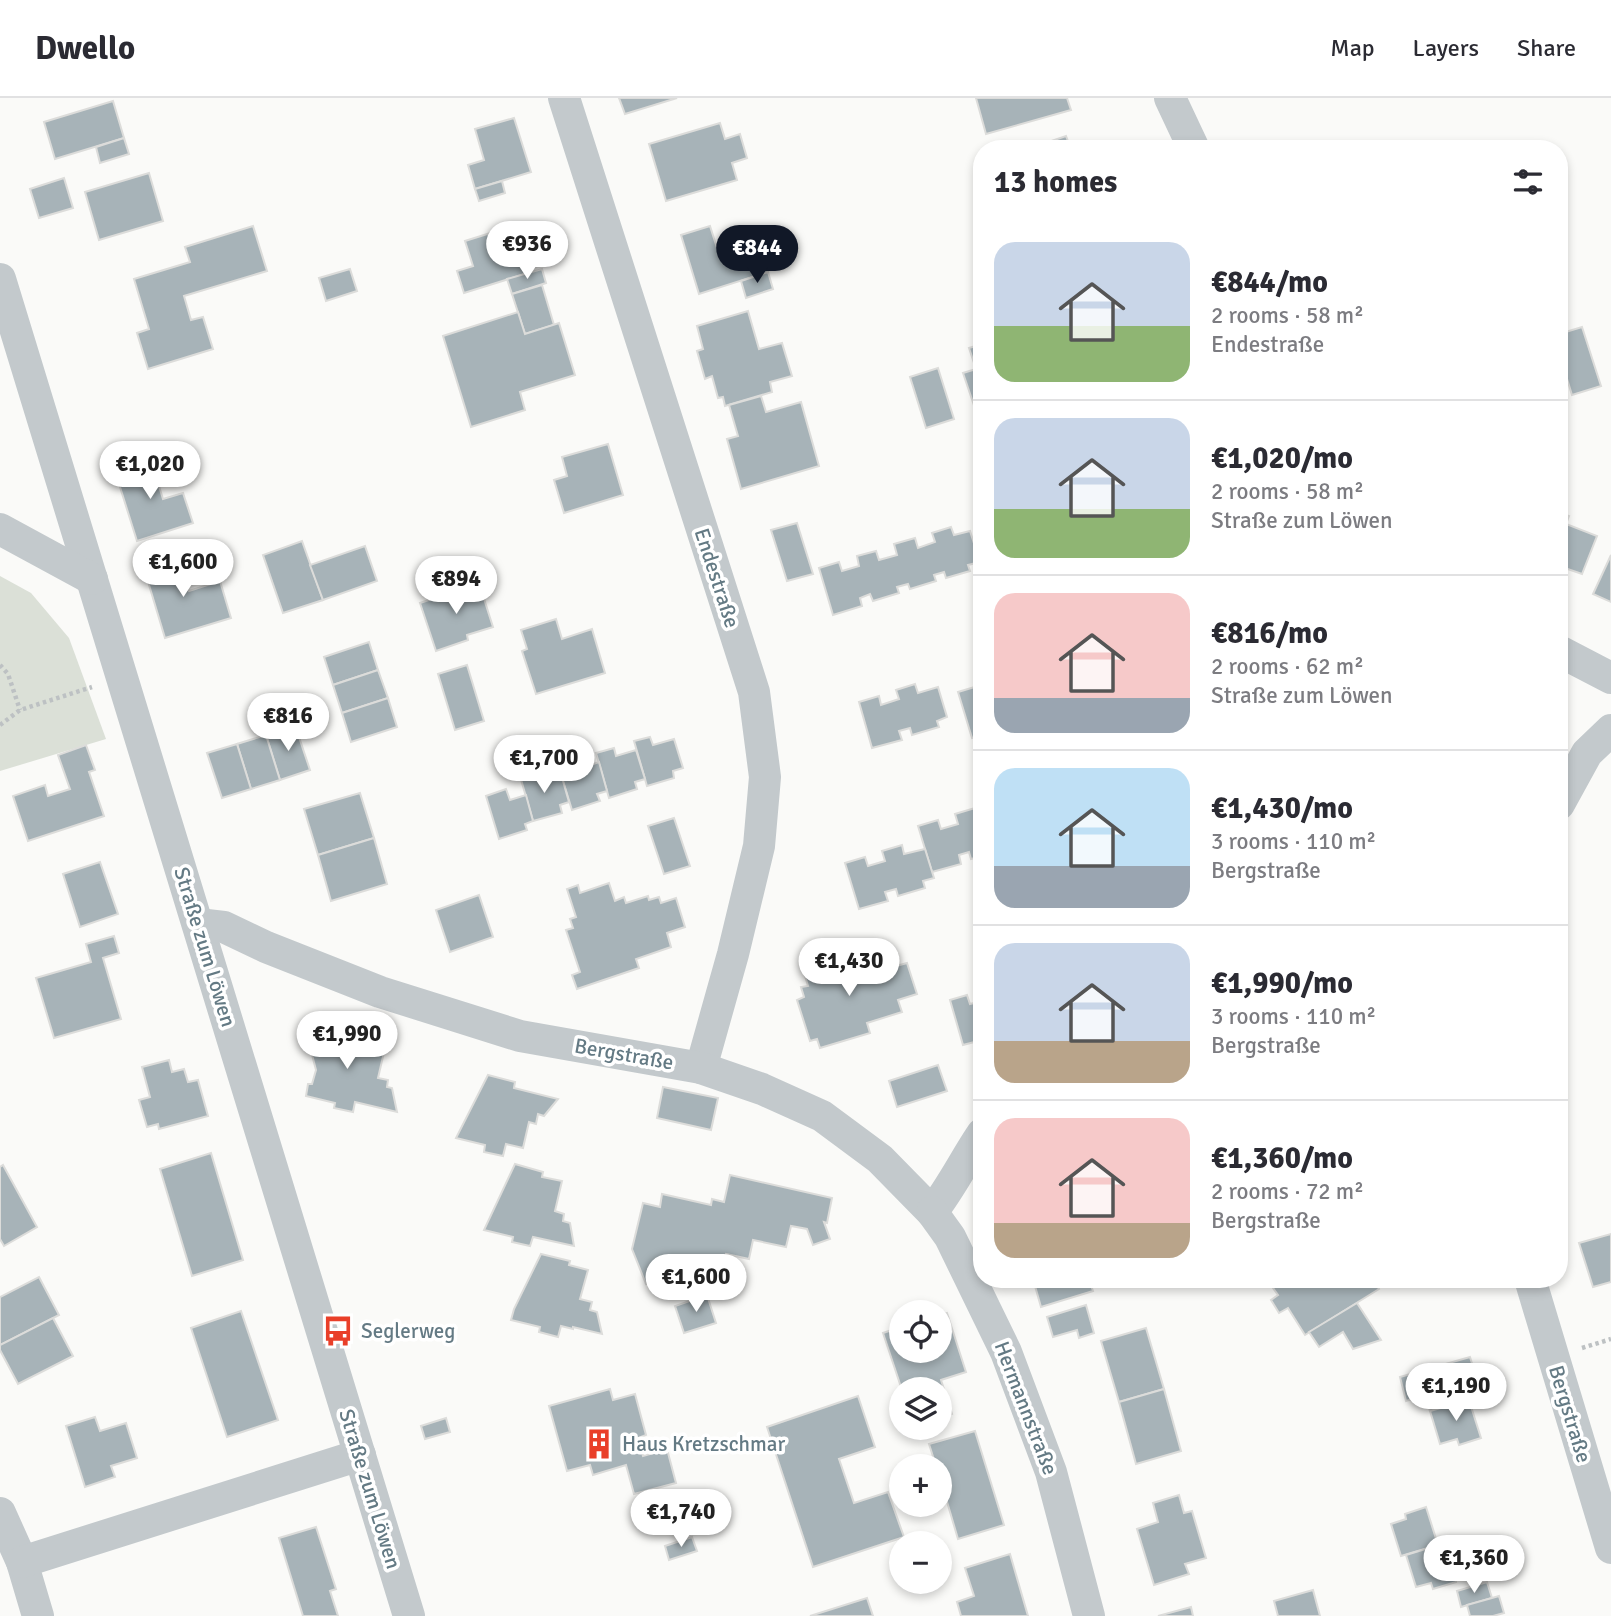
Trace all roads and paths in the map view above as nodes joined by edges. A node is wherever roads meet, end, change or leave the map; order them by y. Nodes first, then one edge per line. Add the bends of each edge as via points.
1 (564, 98) edge
2 (1170, 98) edge
3 (1190, 140) edge
4 (0, 278) edge
5 (0, 529) edge
6 (92, 579) junction
7 (1568, 656) edge
8 (0, 664) edge
9 (1611, 678) edge
10 (122, 679) junction
11 (20, 710) junction
12 (0, 724) edge
13 (1611, 730) edge
14 (1568, 788) edge
15 (198, 924) junction
16 (701, 1068) junction
17 (973, 1149) edge
18 (932, 1212) junction
19 (973, 1284) edge
20 (975, 1288) edge
21 (1533, 1288) edge
22 (1611, 1339) edge
23 (1579, 1349) dead end
24 (360, 1455) junction
25 (0, 1513) edge
26 (1611, 1548) edge
27 (22, 1562) junction
28 (38, 1616) edge
29 (409, 1616) edge
30 (1089, 1616) edge

1 - 16 street, Endestraße via 754,692 765,777 759,846
2 - 3 street
4 - 6 street, Straße zum Löwen
5 - 6 street
6 - 10 street, Straße zum Löwen
7 - 9 street
8 - 11 path
10 - 11 path
10 - 15 street, Straße zum Löwen
11 - 12 path
13 - 14 street via 1587,753
15 - 16 street, Bergstraße via 224,927 380,992 520,1036
15 - 24 street, Straße zum Löwen
16 - 18 street, Bergstraße via 822,1116 880,1159
17 - 18 street
18 - 19 street, Hermannstraße
20 - 30 street, Hermannstraße via 1006,1352 1052,1472
21 - 26 street, Bergstraße
22 - 23 path
24 - 27 street
24 - 29 street, Straße zum Löwen
25 - 27 street
27 - 28 street

